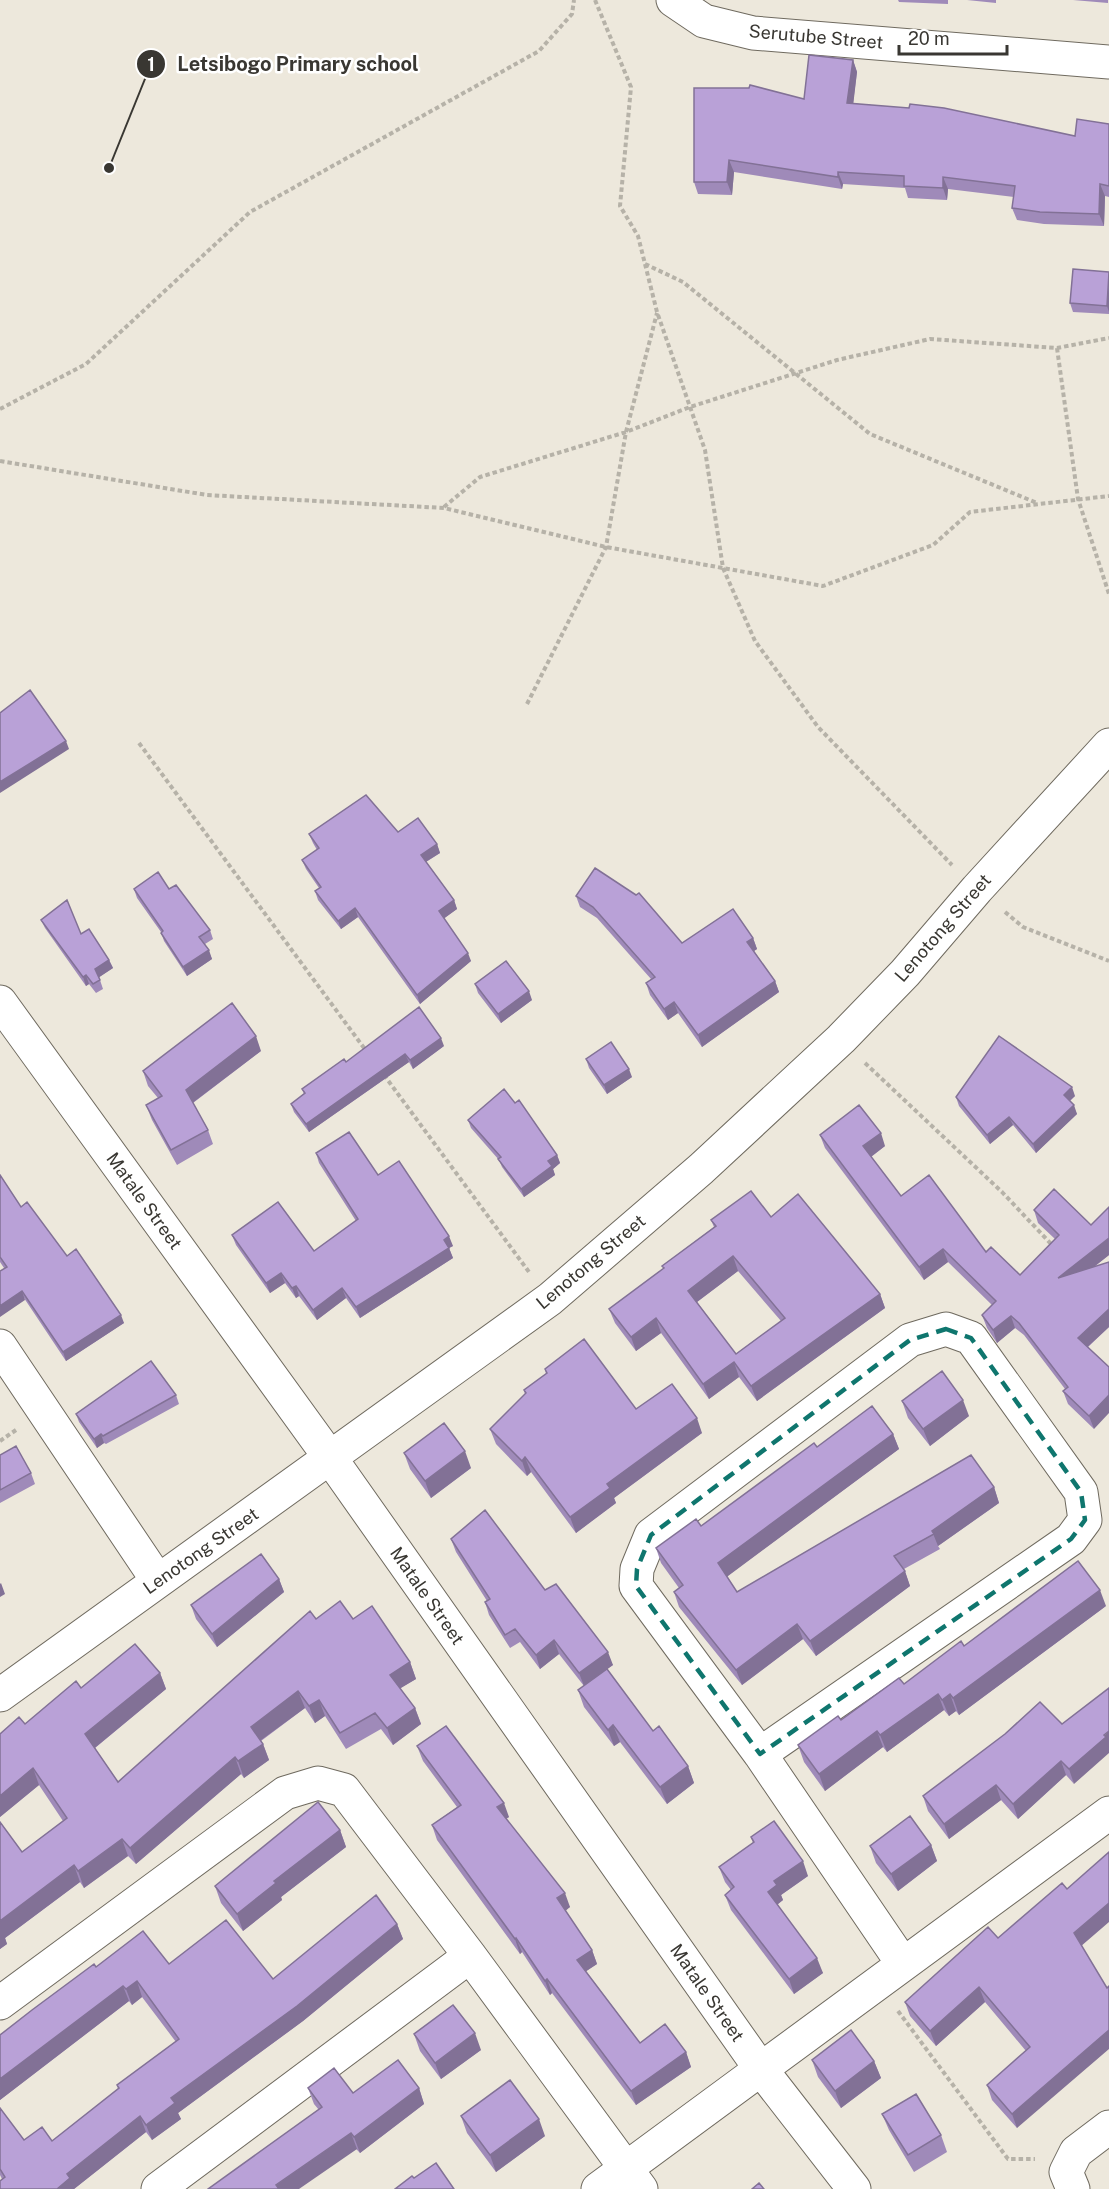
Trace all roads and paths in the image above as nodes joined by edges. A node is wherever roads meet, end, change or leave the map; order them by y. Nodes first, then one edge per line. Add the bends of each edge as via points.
1 (574, 0) edge
2 (596, 0) edge
3 (673, 0) edge
4 (1109, 62) edge
5 (645, 263) junction
6 (657, 312) junction
7 (1109, 338) edge
8 (1057, 348) junction
9 (794, 374) junction
10 (690, 407) junction
11 (0, 409) edge
12 (626, 432) junction
13 (0, 461) edge
14 (1109, 496) edge
15 (1078, 499) junction
16 (1037, 504) junction
17 (444, 508) junction
18 (606, 547) junction
19 (723, 568) junction
20 (1109, 594) edge
21 (527, 704) dead end
22 (139, 743) dead end
23 (1109, 745) edge
24 (976, 890) junction
25 (1109, 961) edge
26 (0, 1002) edge
27 (841, 1040) junction
28 (372, 1059) edge
29 (380, 1069) edge
30 (1056, 1249) edge
31 (550, 1299) junction
32 (0, 1346) edge
33 (331, 1459) junction
34 (158, 1581) junction
35 (0, 1695) edge
36 (760, 1754) junction
37 (1109, 1813) edge
38 (470, 1956) junction
39 (903, 1964) junction
40 (878, 1983) junction
41 (0, 2003) edge
42 (760, 2068) junction
43 (1109, 2127) edge
44 (634, 2178) edge
45 (1070, 2181) edge
46 (158, 2189) edge
47 (598, 2189) edge
48 (854, 2189) edge

1 - 11 path via 573,14 539,51 250,212 86,364
2 - 5 path via 631,87 620,206 638,236
3 - 4 street, Serutube Street via 704,21 753,33
5 - 6 path
5 - 9 path via 683,282
6 - 10 path
6 - 12 path
7 - 8 path
8 - 9 path via 930,339
8 - 15 path
9 - 10 path
9 - 16 path via 870,434
10 - 12 path
10 - 19 path via 705,450
12 - 17 path via 480,477
12 - 18 path
13 - 17 path via 207,495
14 - 15 path
15 - 16 path
15 - 20 path
16 - 19 path via 970,512 933,545 823,586
17 - 18 path
18 - 19 path
18 - 21 path
19 - 24 path via 755,641 818,727
22 - 28 path
23 - 24 street, Lenotong Street
24 - 25 path via 1023,927
24 - 27 street, Lenotong Street
26 - 33 street, Matale Street
27 - 30 path via 1002,1192
27 - 31 street, Lenotong Street via 701,1169
29 - 31 path
31 - 33 street, Lenotong Street
32 - 34 street
33 - 34 street, Lenotong Street
33 - 42 street, Matale Street
34 - 35 street, Lenotong Street
36 - 36 street via 636,1586 637,1569 651,1535 910,1340 946,1329 971,1338 1081,1492 1085,1520 1071,1539
36 - 39 street
37 - 39 street
38 - 41 street via 344,1790 318,1783 285,1793
38 - 44 street
38 - 46 street
39 - 40 street
40 - 42 street
40 - 45 path via 1008,2159 1035,2159
42 - 44 street
42 - 48 street, Matale Street
43 - 45 street via 1076,2152
44 - 47 street

